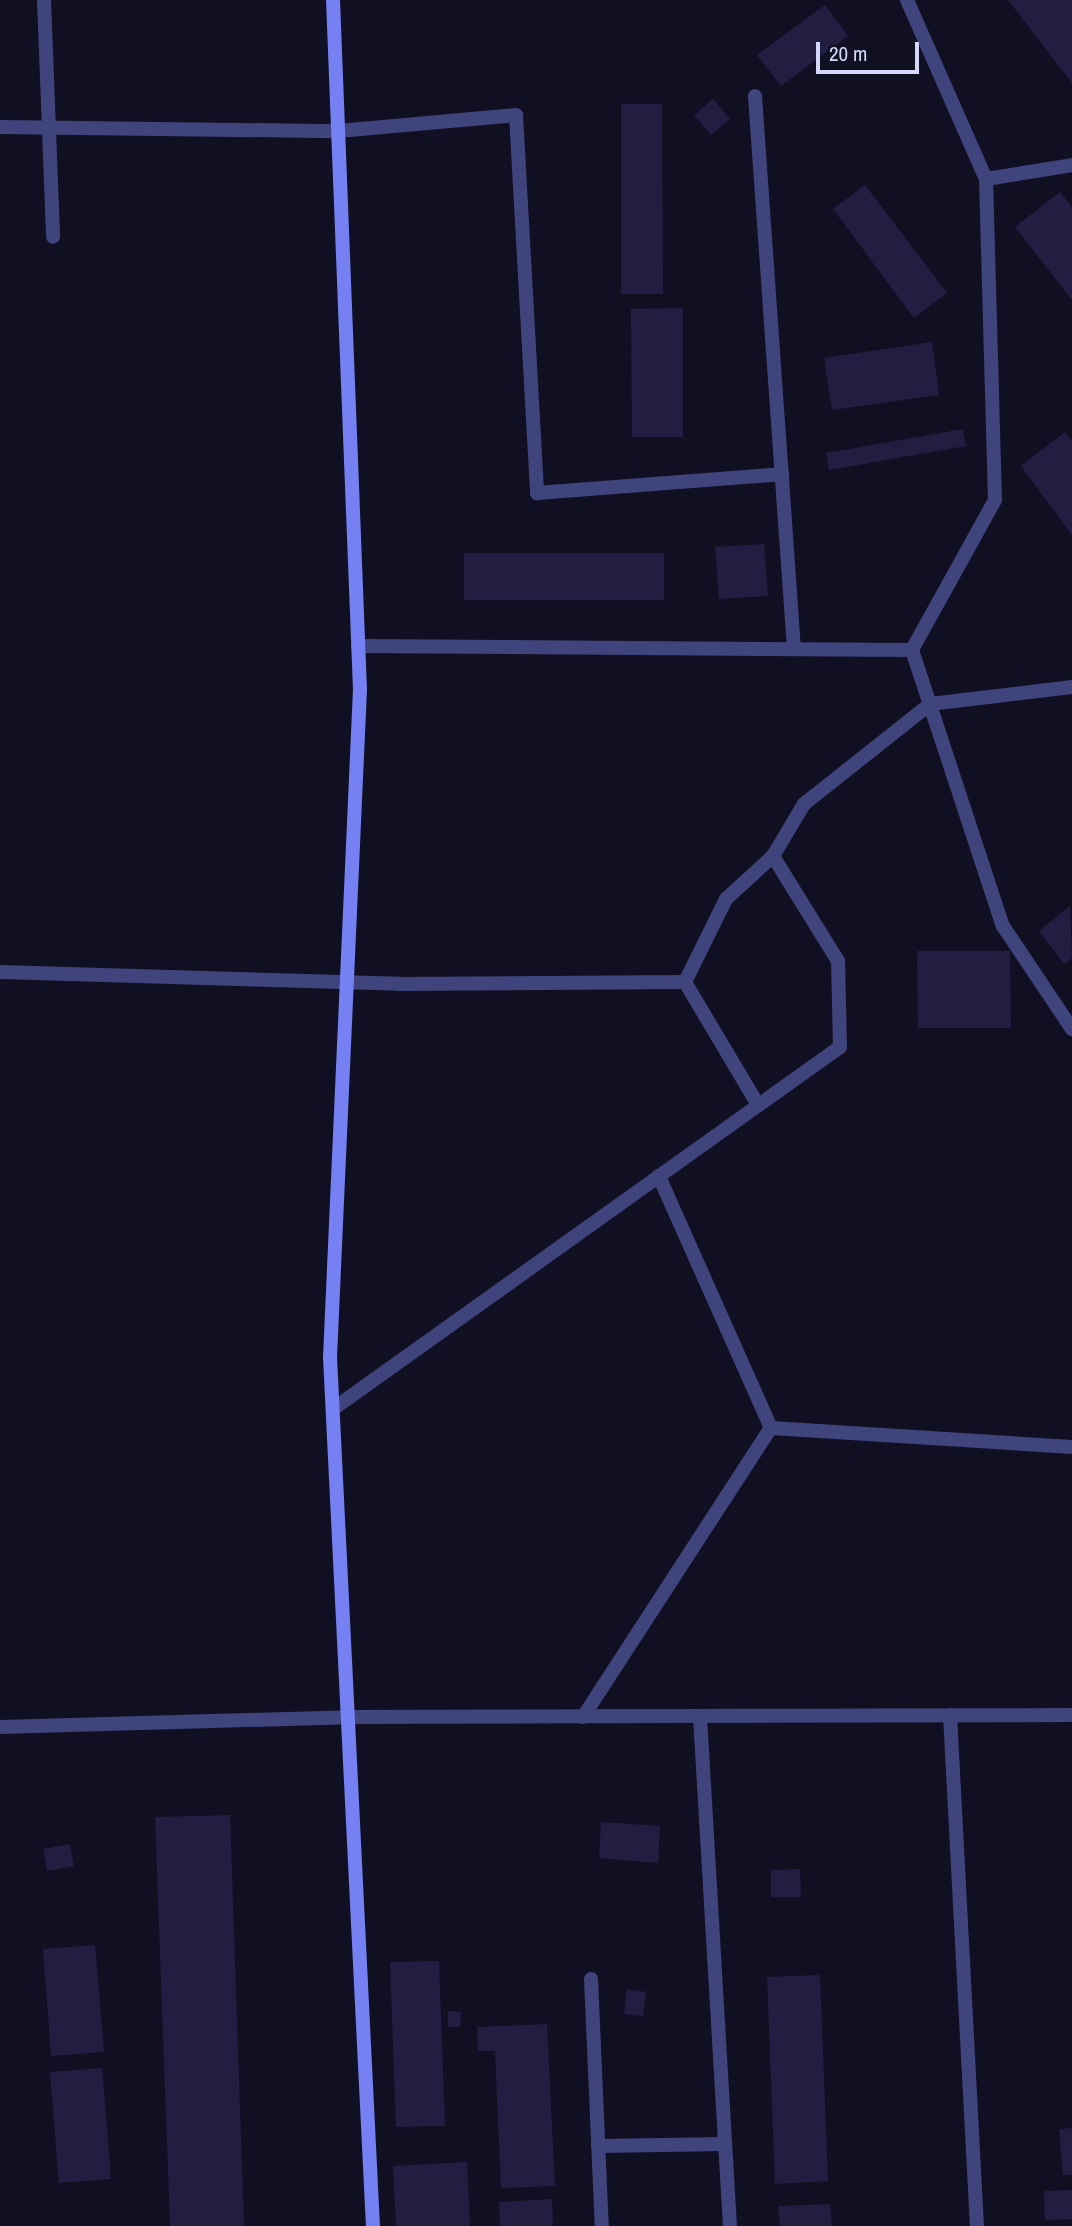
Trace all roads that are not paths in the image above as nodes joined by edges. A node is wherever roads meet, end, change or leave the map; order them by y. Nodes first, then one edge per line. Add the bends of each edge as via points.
1 (44, 0) edge
2 (333, 0) edge
3 (907, 0) edge
4 (755, 96) dead end
5 (0, 127) edge
6 (51, 127) junction
7 (338, 131) junction
8 (1072, 165) edge
9 (986, 180) junction
10 (53, 237) dead end
11 (782, 474) junction
12 (358, 646) junction
13 (794, 649) junction
14 (912, 650) junction
15 (1072, 687) edge
16 (930, 704) junction
17 (773, 856) junction
18 (0, 972) edge
19 (347, 981) junction
20 (685, 982) junction
21 (1072, 1028) edge
22 (758, 1105) junction
23 (659, 1176) junction
24 (333, 1409) junction
25 (771, 1428) junction
26 (1072, 1447) edge
27 (1072, 1715) edge
28 (950, 1716) junction
29 (348, 1717) junction
30 (583, 1717) junction
31 (700, 1717) junction
32 (0, 1727) edge
33 (591, 1979) dead end
34 (725, 2144) junction
35 (598, 2146) junction
36 (373, 2226) edge
37 (602, 2226) edge
38 (730, 2226) edge
39 (977, 2226) edge

1 - 6 street
2 - 7 street
3 - 9 street
4 - 11 street
5 - 6 street
6 - 7 street
6 - 10 street
7 - 11 street via 516,115 537,493
7 - 12 street
8 - 9 street
9 - 14 street via 995,500
11 - 13 street
12 - 13 street
12 - 19 street
13 - 14 street
14 - 16 street
15 - 16 street
16 - 17 street via 804,804
16 - 21 street via 1003,926
17 - 20 street via 726,899
17 - 22 street via 838,961 840,1047
18 - 19 street
19 - 20 street
19 - 24 street via 330,1357
20 - 22 street
22 - 23 street
23 - 24 street
23 - 25 street
24 - 29 street
25 - 26 street
25 - 30 street
27 - 28 street
28 - 31 street
28 - 39 street
29 - 30 street
29 - 32 street
29 - 36 street
30 - 31 street
31 - 34 street
33 - 35 street
34 - 35 street
34 - 38 street
35 - 37 street

